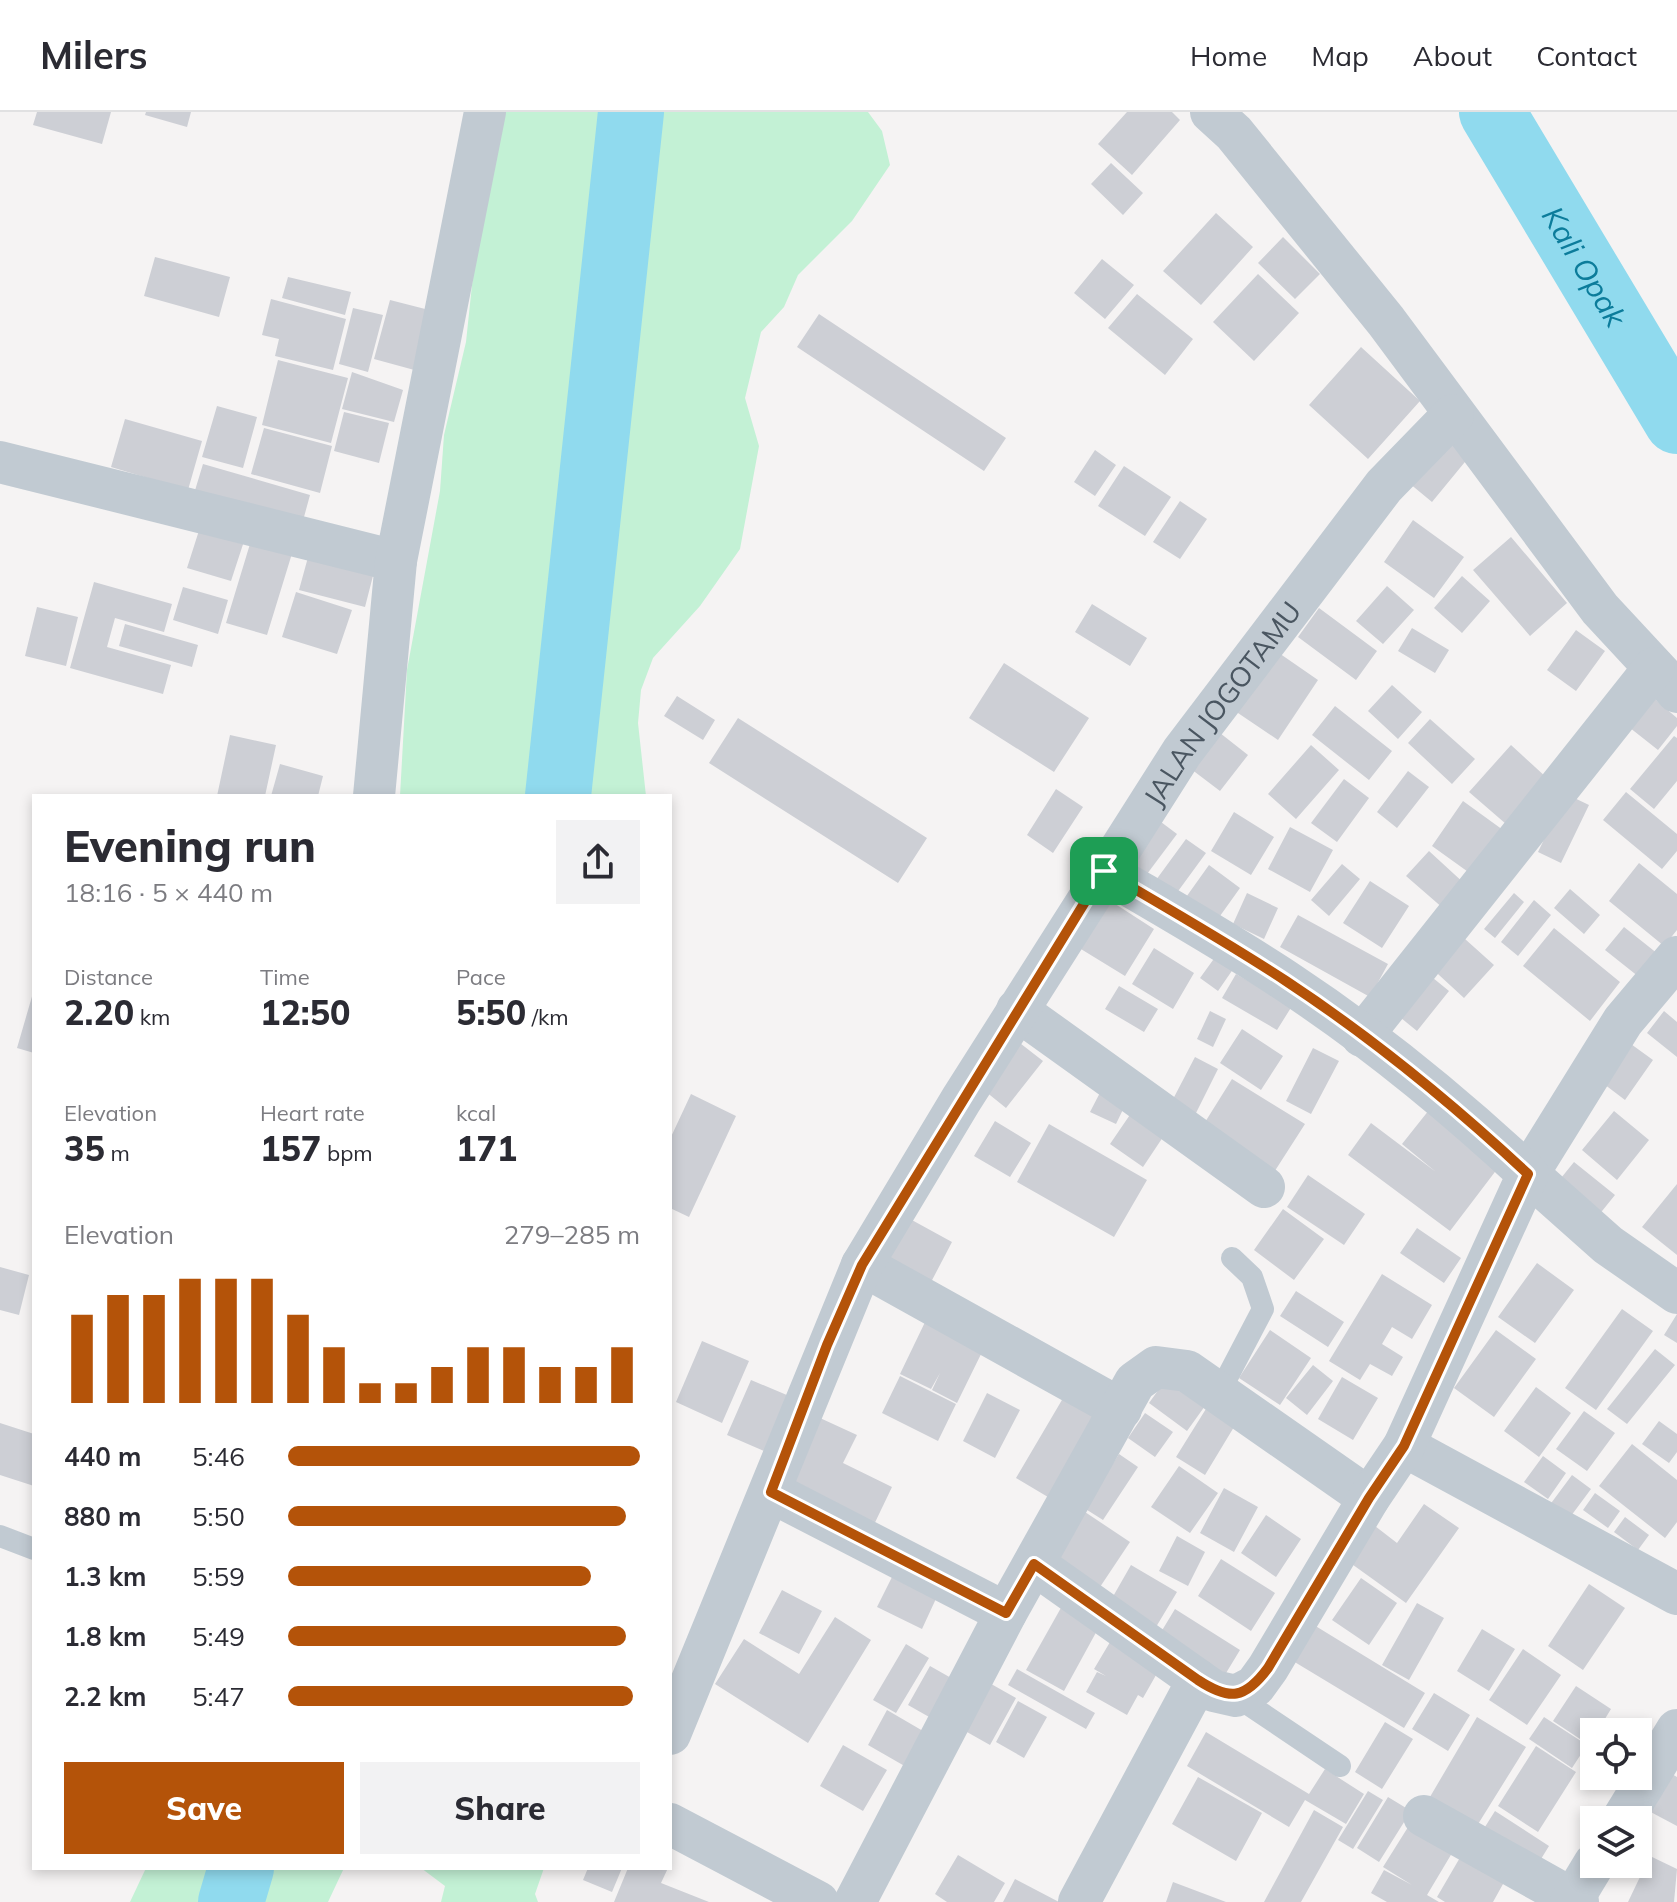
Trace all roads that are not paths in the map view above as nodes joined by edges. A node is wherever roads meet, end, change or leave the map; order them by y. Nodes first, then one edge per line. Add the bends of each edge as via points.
1 (485, 112) edge
2 (1211, 112) edge
3 (1453, 415) junction
4 (0, 462) edge
5 (396, 561) junction
6 (1665, 680) edge
7 (374, 794) edge
8 (1104, 871) junction
9 (1677, 957) edge
10 (1017, 1010) junction
11 (1362, 1036) junction
12 (1528, 1174) junction
13 (1264, 1187) dead end
14 (1232, 1258) dead end
15 (862, 1265) junction
16 (1677, 1293) edge
17 (1219, 1393) junction
18 (1121, 1409) junction
19 (1404, 1446) junction
20 (771, 1492) junction
21 (1369, 1498) junction
22 (0, 1536) edge
23 (32, 1548) edge
24 (1034, 1564) junction
25 (1677, 1594) edge
26 (1006, 1613) junction
27 (1198, 1680) junction
28 (1236, 1696) junction
29 (672, 1729) edge
30 (1677, 1730) edge
31 (1340, 1766) dead end
32 (1631, 1806) edge
33 (1424, 1816) dead end
34 (672, 1825) edge
35 (1586, 1878) edge
36 (1574, 1901) edge
37 (818, 1902) edge
38 (855, 1902) edge
39 (1079, 1902) edge

1 - 5 street
2 - 3 street via 1234,133 1386,321
3 - 6 street via 1600,609
3 - 8 street, JALAN JOGOTAMU via 1384,486 1308,583 1182,752
4 - 5 street
5 - 7 street
6 - 11 street
8 - 10 street, JALAN JOGOTAMU
8 - 11 street via 1287,982
9 - 12 street via 1623,1021
10 - 13 street
10 - 15 street, JALAN JOGOTAMU
11 - 12 street
12 - 16 street via 1608,1245
12 - 19 street
14 - 17 lane via 1252,1277 1263,1309
15 - 18 street
15 - 20 street, JALAN JOGOTAMU
17 - 18 street via 1187,1371 1156,1367 1135,1382
17 - 21 street
18 - 24 street
19 - 21 street
19 - 25 street
20 - 26 street
20 - 29 street, JALAN JOGOTAMU
21 - 28 street via 1268,1668 1255,1686
22 - 23 lane
24 - 26 street
24 - 27 street
26 - 38 street
27 - 28 street
27 - 39 street
28 - 31 lane
30 - 32 street
33 - 36 street
34 - 37 street
35 - 36 street

